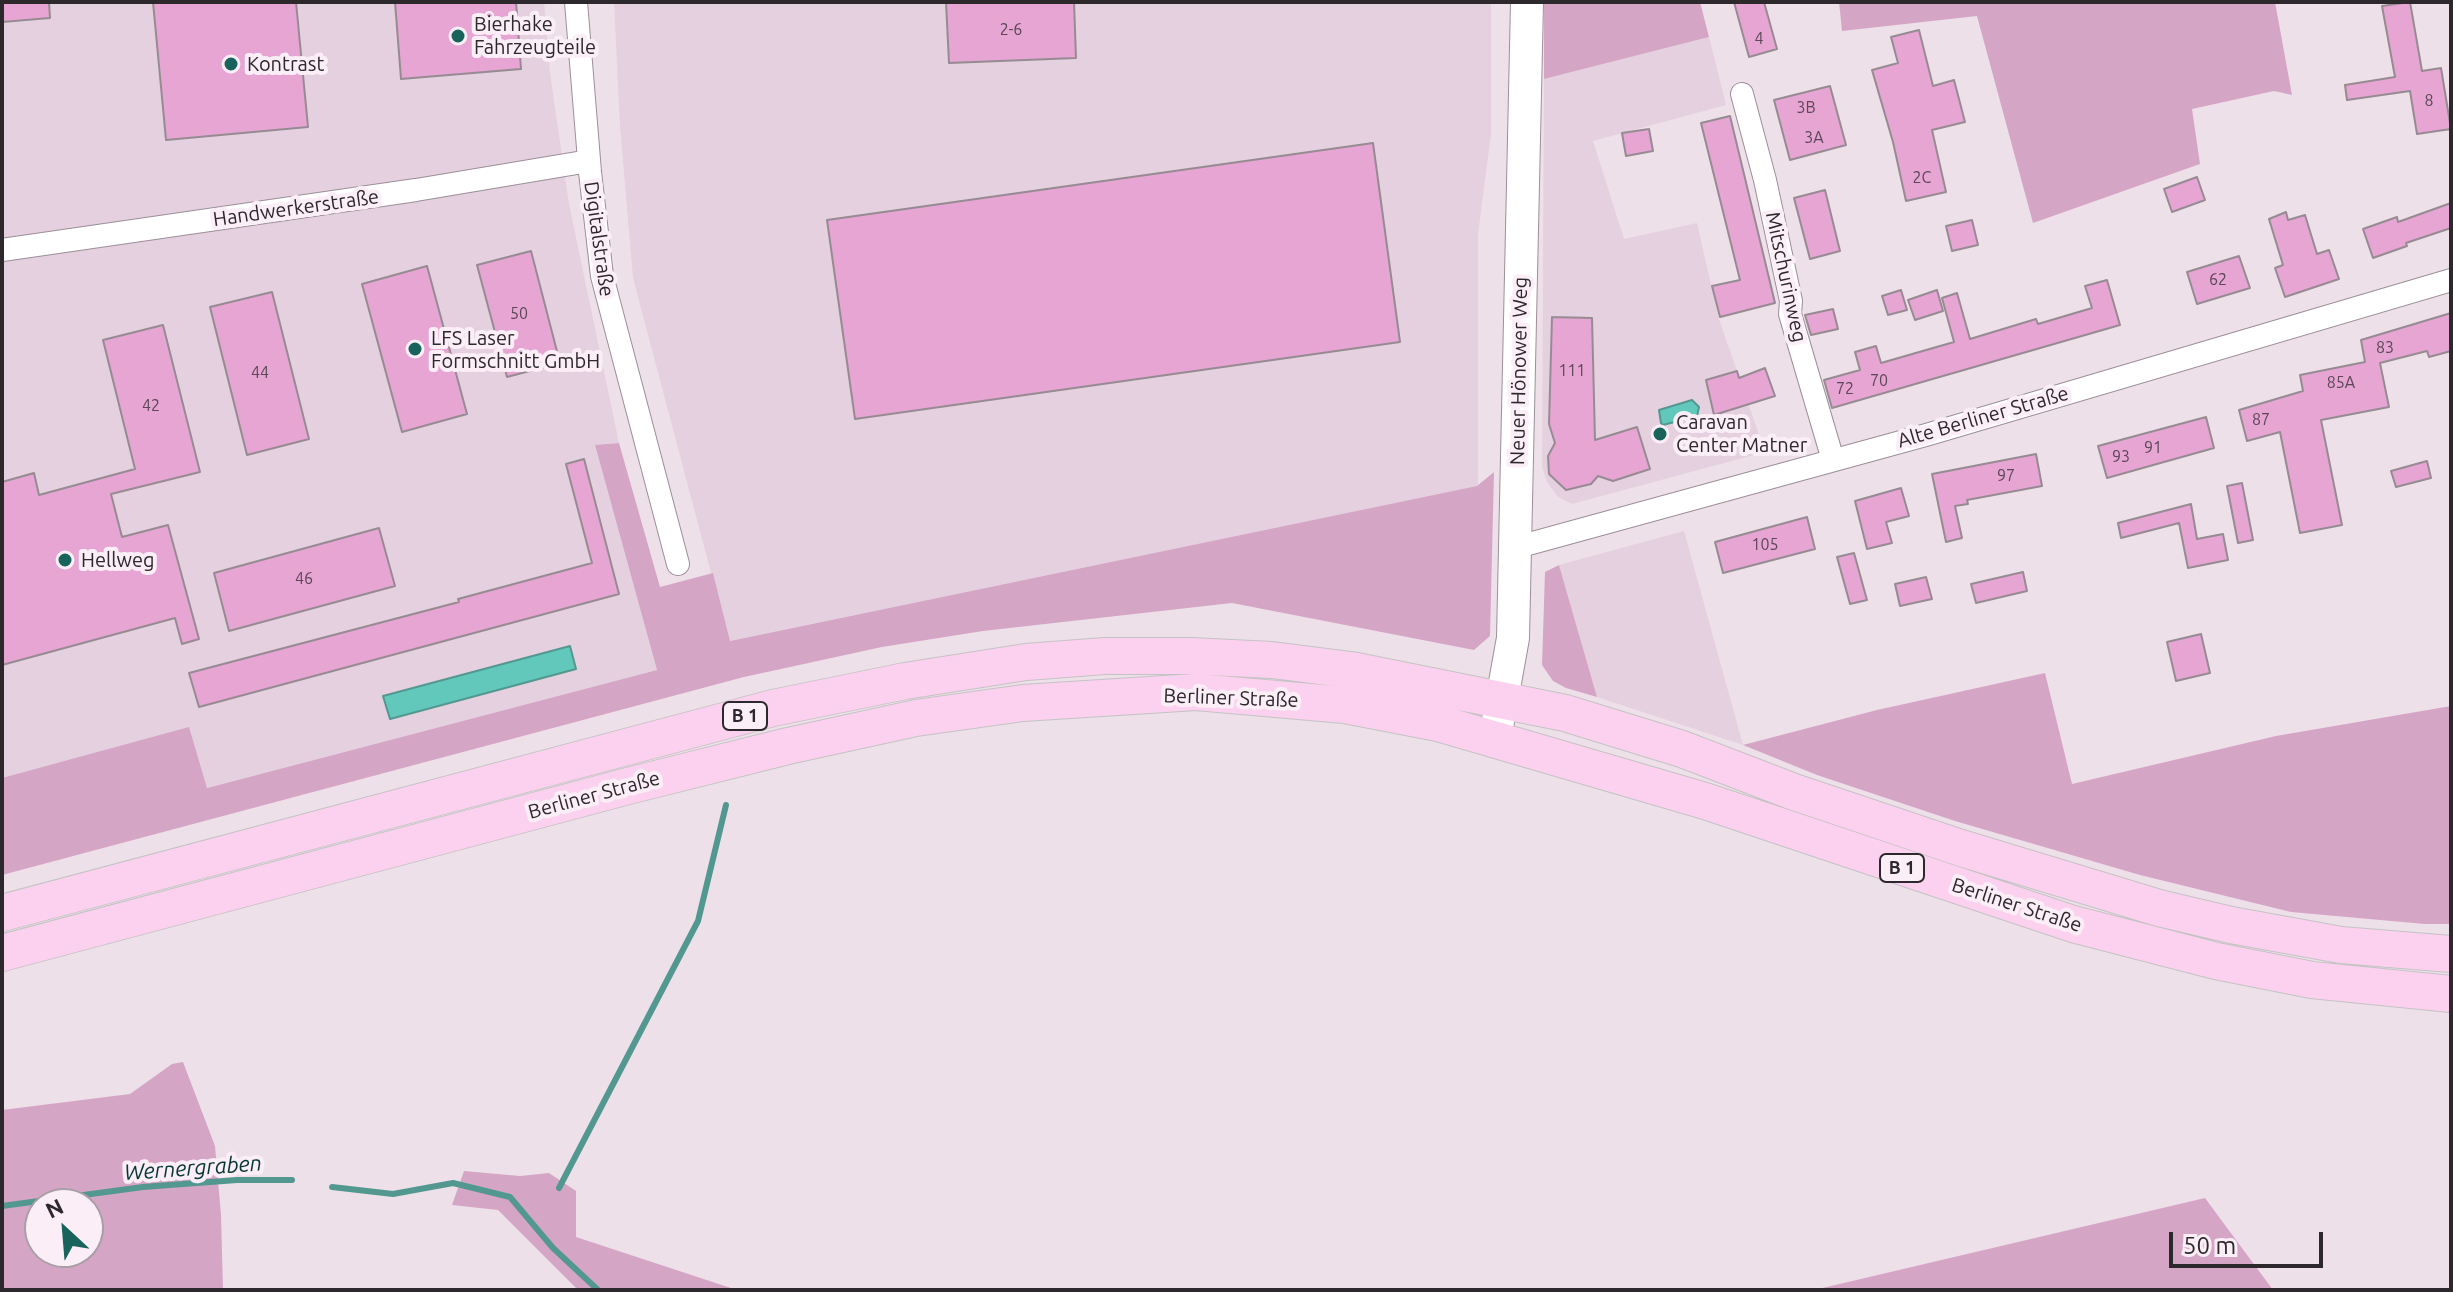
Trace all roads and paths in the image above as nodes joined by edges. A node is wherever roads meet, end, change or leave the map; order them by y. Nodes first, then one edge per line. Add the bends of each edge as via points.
1 (576, 2) edge
2 (1527, 2) edge
3 (1742, 94) dead end
4 (589, 161) junction
5 (2, 250) edge
6 (2451, 280) edge
7 (1833, 460) junction
8 (1514, 548) junction
9 (678, 564) dead end
10 (1504, 699) junction
11 (1495, 738) junction
12 (2, 913) edge
13 (2, 953) edge
14 (2451, 954) edge
15 (2451, 994) edge

1 - 4 street, Digitalstraße
2 - 8 main road, Neuer Hönower Weg
3 - 7 street, Mitschurinweg via 1765,180 1790,314
4 - 5 street, Handwerkerstraße
4 - 9 street, Digitalstraße via 609,308
6 - 7 street, Alte Berliner Straße
7 - 8 street, Alte Berliner Straße
8 - 10 main road, Neuer Hönower Weg via 1513,638
10 - 11 main road, Neuer Hönower Weg
10 - 12 main road, Berliner Straße / B 1 via 1272,660 1105,656 1026,662 773,708
10 - 14 main road, Berliner Straße / B 1 via 1682,749 1947,843 2159,908 2341,945
11 - 13 main road, Berliner Straße / B 1 via 1345,705 1211,693 977,709 745,756
11 - 15 main road, Berliner Straße / B 1 via 1705,801 2073,924 2312,980

